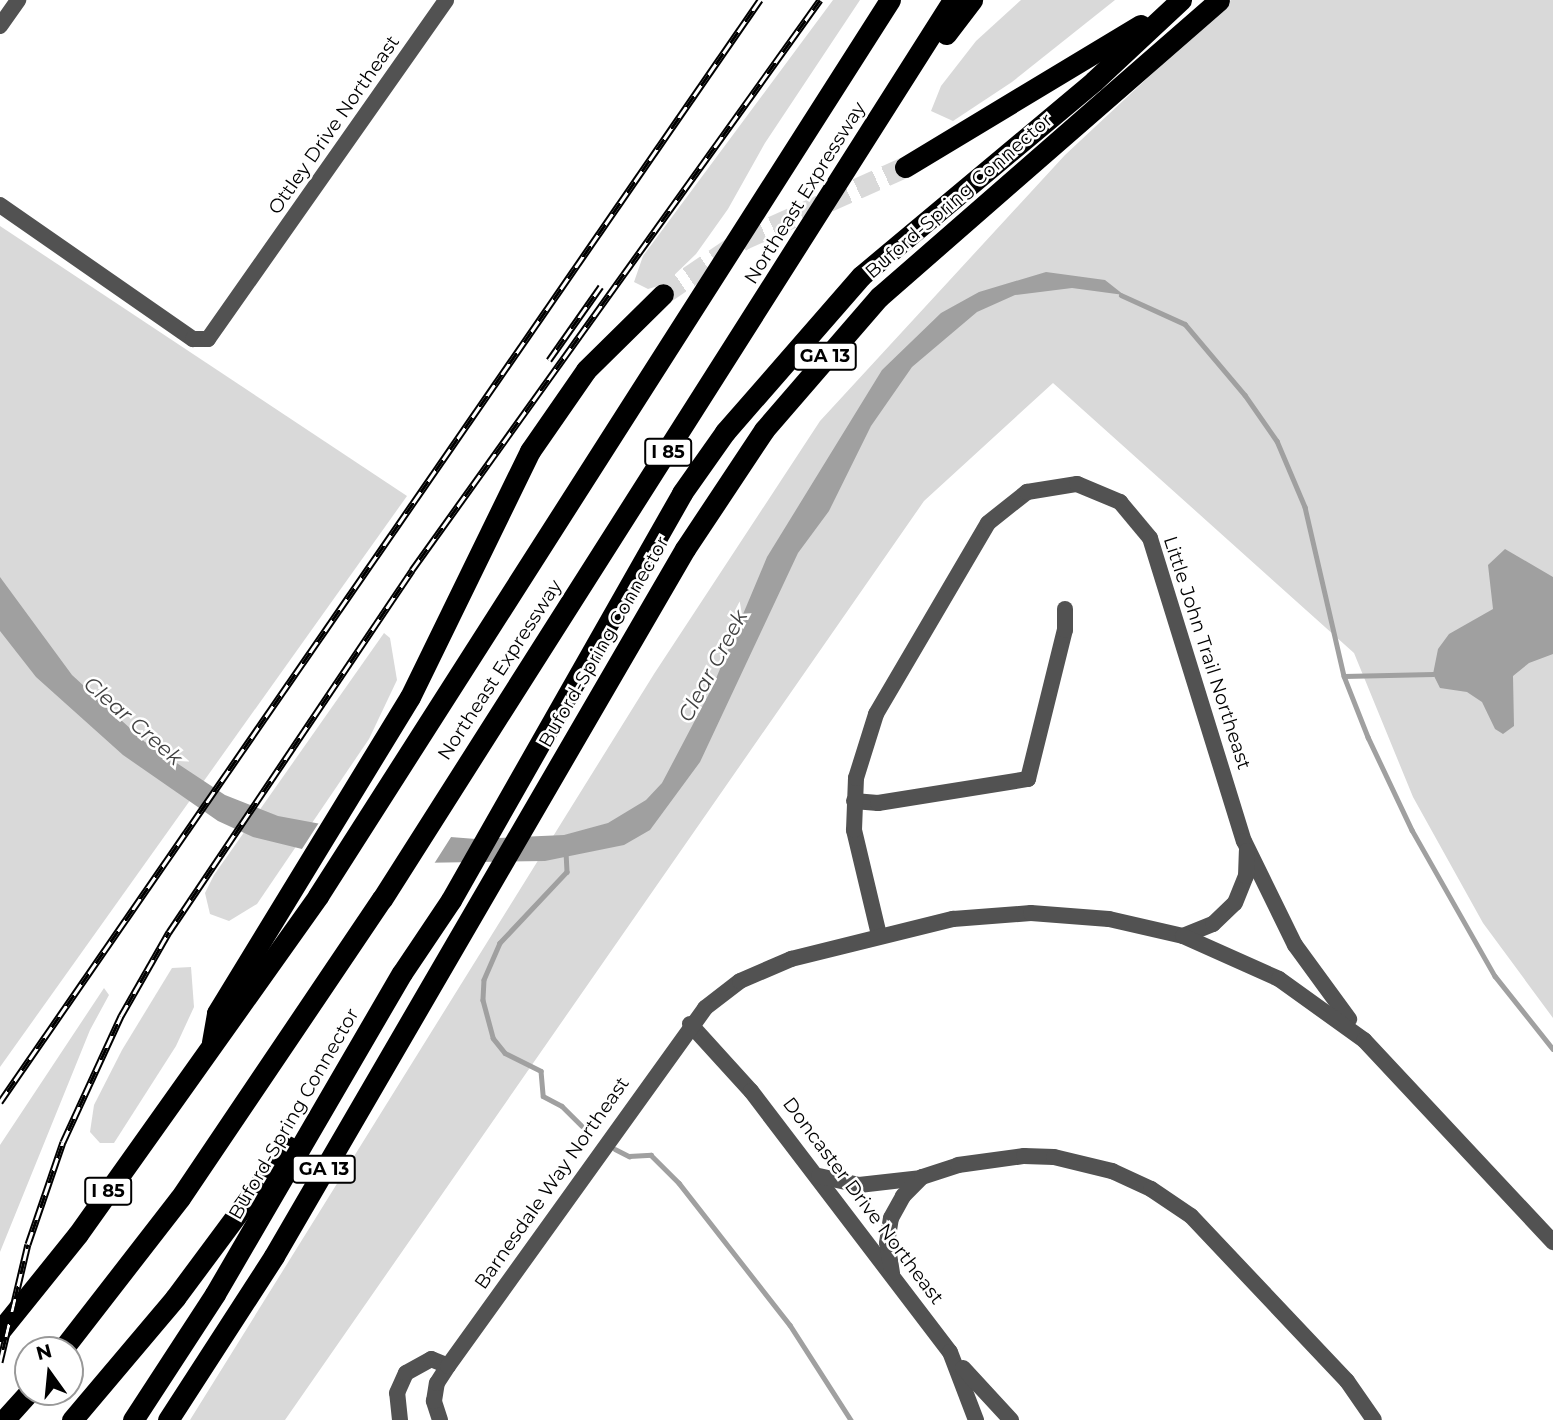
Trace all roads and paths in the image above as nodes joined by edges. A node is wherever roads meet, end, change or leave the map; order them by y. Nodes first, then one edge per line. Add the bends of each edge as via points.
1 (18, 0) edge
2 (446, 0) edge
3 (890, 0) edge
4 (953, 0) edge
5 (972, 0) edge
6 (1181, 0) edge
7 (1219, 0) edge
8 (1, 25) edge
9 (868, 135) junction
10 (905, 167) tunnel mouth
11 (0, 205) edge
12 (663, 294) tunnel mouth
13 (1065, 609) dead end
14 (854, 801) junction
15 (1247, 845) junction
16 (879, 935) junction
17 (1183, 936) junction
18 (373, 1024) junction
19 (690, 1024) junction
20 (1364, 1040) junction
21 (211, 1048) junction
22 (819, 1176) junction
23 (922, 1177) junction
24 (1553, 1242) edge
25 (892, 1273) junction
26 (0, 1331) edge
27 (73, 1336) edge
28 (950, 1352) junction
29 (448, 1366) junction
30 (16, 1406) edge
31 (4, 1420) edge
32 (72, 1420) edge
33 (133, 1420) edge
34 (168, 1420) edge
35 (400, 1420) edge
36 (440, 1420) edge
37 (976, 1420) edge
38 (1011, 1420) edge
39 (1374, 1420) edge

1 - 8 street
2 - 11 street, Ottley Drive Northeast via 214,334 200,341
3 - 21 highway, Northeast Expressway / I 85 via 318,896
4 - 9 highway, Northeast Expressway / I 85
5 - 9 highway
6 - 10 highway
6 - 18 highway, Buford-Spring Connector / GA 13 via 1094,81 861,276 766,381 682,493 516,790
7 - 34 highway, Buford-Spring Connector / GA 13 via 930,249 829,352 764,430 685,549 274,1256
9 - 27 highway, Northeast Expressway / I 85 via 382,899 180,1198
12 - 21 highway via 612,341 545,426 511,486 440,639 371,763 217,1013
13 - 14 street via 1065,630 1028,779 878,803
14 - 15 street, Little John Trail Northeast via 861,755 876,714 988,523 1027,492 1077,484 1120,502 1150,538
14 - 16 street, Little John Trail Northeast via 858,857
15 - 17 street via 1246,876 1235,903 1213,924
15 - 20 street, Little John Trail Northeast via 1295,945
16 - 17 street, Barnesdale Way Northeast via 953,919 1031,913 1109,919
16 - 19 street, Barnesdale Way Northeast via 760,971 722,994
17 - 20 street, Barnesdale Way Northeast via 1279,979
18 - 32 highway via 229,1228 104,1387
18 - 33 highway, Buford-Spring Connector / GA 13 via 215,1294
19 - 22 street, Doncaster Drive Northeast
19 - 29 street, Barnesdale Way Northeast
20 - 24 street
21 - 26 highway, Northeast Expressway / I 85 via 78,1234
22 - 23 street via 859,1185
22 - 25 street, Doncaster Drive Northeast
23 - 25 street via 903,1196 891,1218 887,1243
23 - 39 street via 994,1158 1054,1157 1112,1171 1152,1189 1224,1247 1347,1381
25 - 28 street, Doncaster Drive Northeast
28 - 37 street, Doncaster Drive Northeast
28 - 38 street
29 - 35 street via 431,1359 407,1373 397,1393
29 - 36 street, Barnesdale Way Northeast via 437,1383 434,1401
30 - 31 highway

